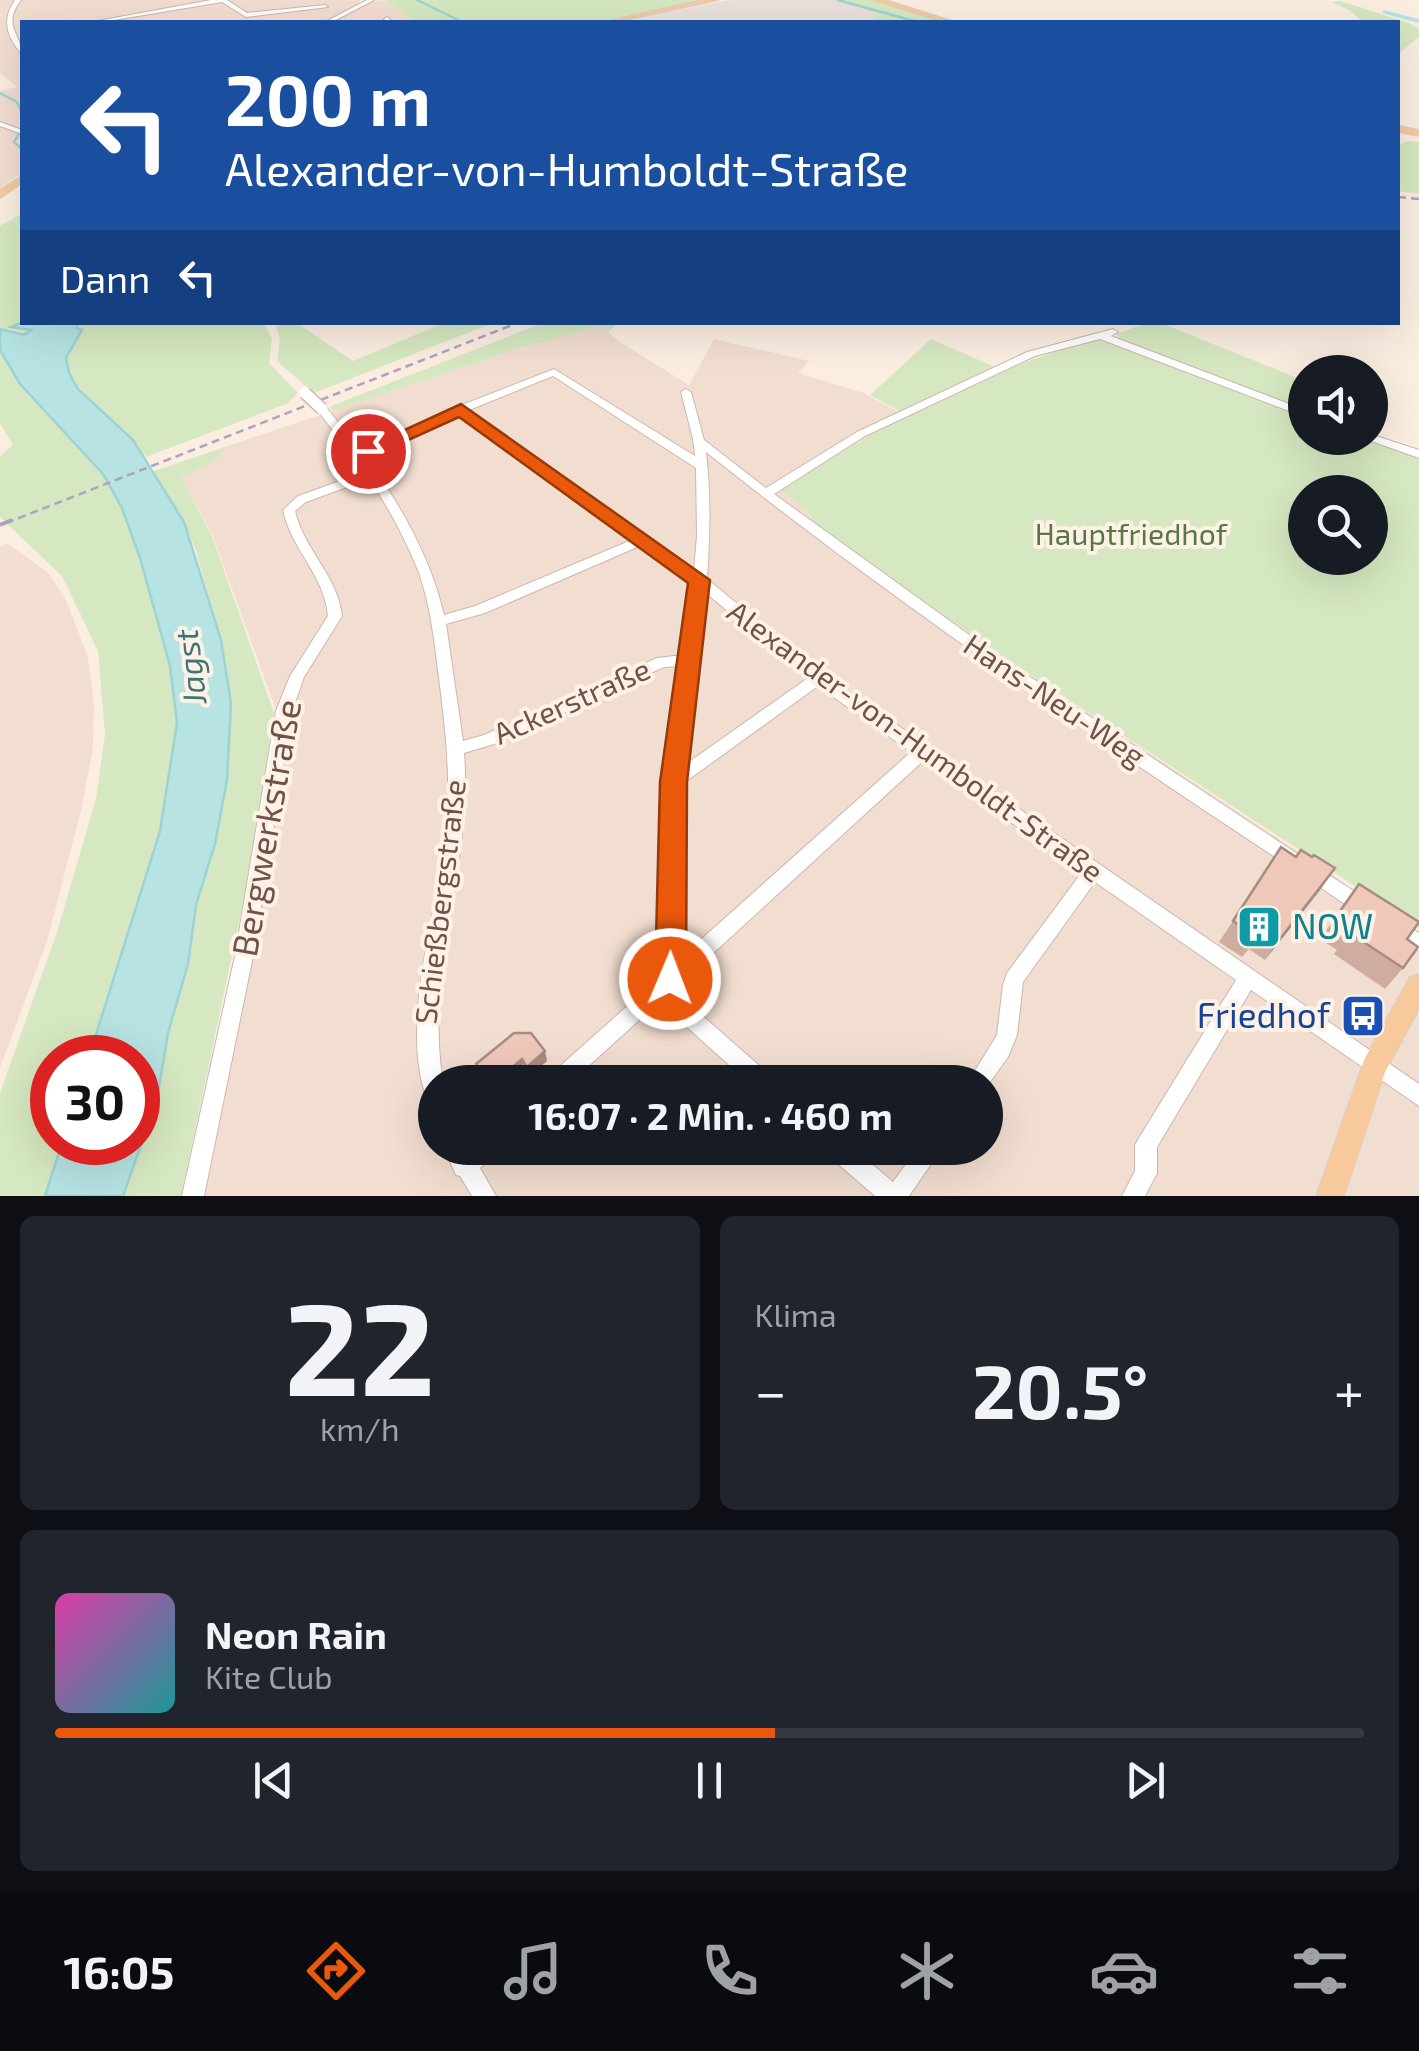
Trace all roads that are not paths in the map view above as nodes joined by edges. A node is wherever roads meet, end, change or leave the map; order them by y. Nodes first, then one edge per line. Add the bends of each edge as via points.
1 (222, 0) edge
2 (372, 0) edge
3 (714, 0) edge
4 (878, 0) edge
5 (150, 1) edge
6 (16, 3) edge
7 (322, 3) edge
8 (0, 6) edge
9 (161, 10) junction
10 (150, 12) junction
11 (106, 20) edge
12 (159, 20) edge
13 (333, 20) edge
14 (616, 20) edge
15 (944, 20) edge
16 (4, 30) edge
17 (18, 39) edge
18 (686, 392) dead end
19 (305, 393) dead end
20 (1288, 407) edge
21 (461, 409) junction
22 (702, 442) junction
23 (1388, 443) edge
24 (1419, 454) edge
25 (362, 456) junction
26 (703, 467) junction
27 (370, 474) junction
28 (765, 494) junction
29 (641, 540) junction
30 (699, 580) junction
31 (438, 622) junction
32 (687, 660) junction
33 (818, 678) junction
34 (457, 749) junction
35 (922, 752) junction
36 (673, 782) junction
37 (1092, 872) junction
38 (1419, 943) edge
39 (1247, 979) junction
40 (1419, 984) edge
41 (664, 985) junction
42 (428, 1065) edge
43 (576, 1065) edge
44 (746, 1065) edge
45 (990, 1065) edge
46 (1374, 1067) junction
47 (1419, 1096) edge
48 (465, 1165) edge
49 (857, 1165) edge
50 (918, 1165) edge
51 (193, 1196) edge
52 (485, 1196) edge
53 (894, 1196) edge
54 (1133, 1196) edge
55 (1330, 1196) edge

1 - 7 street via 246,15
1 - 9 street
2 - 13 street
3 - 14 main road
4 - 15 main road
5 - 9 street
6 - 8 street
6 - 16 street
9 - 10 street
10 - 11 street
10 - 12 street
16 - 17 street
18 - 22 street
19 - 25 street, Schießbergstraße, bridge
20 - 28 street via 1107,334 1039,350 832,450
21 - 25 street
21 - 26 street via 554,372
21 - 29 street, Alexander-von-Humboldt-Straße
22 - 26 street
22 - 28 street, Hans-Neu-Weg
23 - 24 street
25 - 27 street, Schießbergstraße
26 - 30 street
27 - 31 street, Schießbergstraße via 418,557
27 - 51 street, Bergwerkstraße via 288,510 333,599 335,616 297,676 284,711 244,956
28 - 38 street, Hans-Neu-Weg via 1011,675
29 - 30 street, Alexander-von-Humboldt-Straße
29 - 31 street
30 - 32 street
30 - 33 street, Alexander-von-Humboldt-Straße
31 - 34 street, Schießbergstraße
32 - 34 street, Ackerstraße via 662,662
32 - 36 street
33 - 35 street, Alexander-von-Humboldt-Straße
33 - 36 street
34 - 42 street, Schießbergstraße via 457,816 427,996
35 - 37 street, Alexander-von-Humboldt-Straße
35 - 41 street
36 - 41 street
37 - 39 street, Alexander-von-Humboldt-Straße
37 - 45 street via 1014,980 1010,1026
39 - 46 street, Alexander-von-Humboldt-Straße
39 - 54 street via 1146,1145 1146,1173
40 - 46 main road
41 - 43 street
41 - 44 street
46 - 47 street, Alexander-von-Humboldt-Straße
46 - 55 main road
48 - 52 street
49 - 53 street
50 - 53 street

